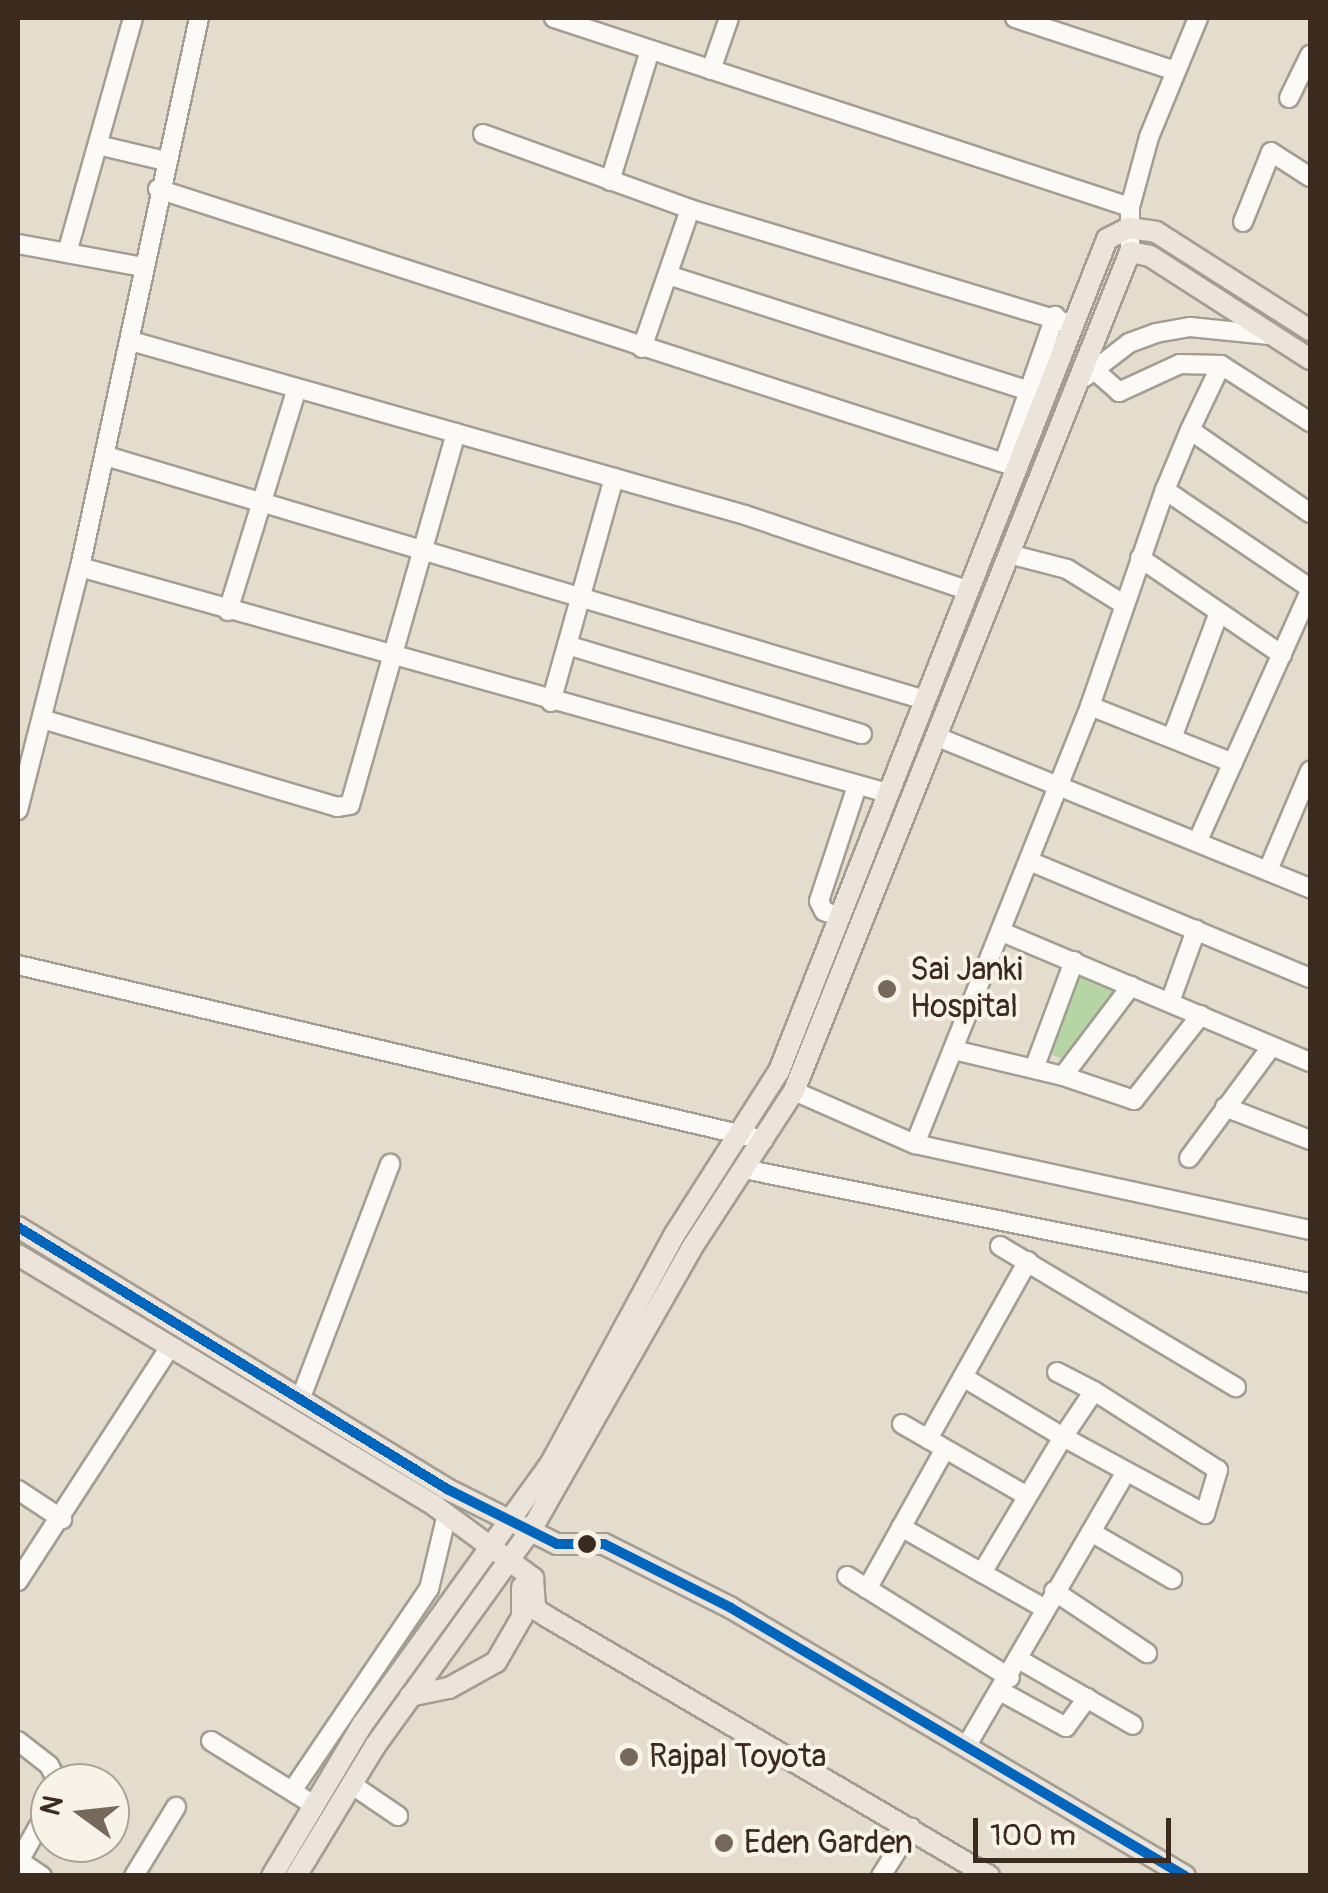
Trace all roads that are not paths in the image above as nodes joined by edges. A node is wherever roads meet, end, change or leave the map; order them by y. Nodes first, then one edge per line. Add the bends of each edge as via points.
1 (133, 18) edge
2 (198, 18) edge
3 (554, 18) edge
4 (614, 18) edge
5 (729, 18) edge
6 (1014, 18) edge
7 (1198, 18) edge
8 (608, 36) junction
9 (650, 50) junction
10 (1310, 55) edge
11 (711, 70) junction
12 (1172, 70) junction
13 (1290, 98) dead end
14 (483, 134) dead end
15 (98, 144) junction
16 (165, 161) junction
17 (1310, 177) edge
18 (610, 181) junction
19 (158, 189) junction
20 (690, 209) junction
21 (1129, 217) junction
22 (1243, 222) dead end
23 (18, 244) edge
24 (1130, 252) junction
25 (67, 254) junction
26 (143, 267) junction
27 (668, 275) junction
28 (1063, 320) junction
29 (1310, 330) edge
30 (1276, 335) junction
31 (131, 342) junction
32 (642, 348) junction
33 (1310, 358) edge
34 (1221, 365) junction
35 (1093, 369) junction
36 (1076, 385) junction
37 (297, 388) junction
38 (1029, 391) junction
39 (1310, 422) edge
40 (1190, 430) junction
41 (456, 434) junction
42 (106, 456) junction
43 (1010, 465) junction
44 (614, 478) junction
45 (1165, 490) junction
46 (262, 502) junction
47 (1310, 513) edge
48 (426, 550) junction
49 (1008, 554) junction
50 (1140, 558) junction
51 (80, 567) junction
52 (967, 590) junction
53 (1310, 590) edge
54 (582, 593) junction
55 (1123, 604) junction
56 (228, 610) junction
57 (1218, 612) junction
58 (567, 646) junction
59 (1282, 654) junction
60 (394, 659) junction
61 (924, 700) junction
62 (551, 702) junction
63 (1090, 706) junction
64 (42, 719) junction
65 (862, 734) dead end
66 (935, 736) junction
67 (1172, 738) junction
68 (1233, 763) junction
69 (1310, 770) edge
70 (1060, 783) junction
71 (856, 786) junction
72 (888, 793) junction
73 (18, 810) edge
74 (1199, 838) junction
75 (1030, 860) junction
76 (1268, 870) junction
77 (1310, 888) edge
78 (841, 918) junction
79 (1196, 930) junction
80 (1002, 932) junction
81 (1074, 960) junction
82 (18, 965) edge
83 (1310, 978) edge
84 (1131, 986) junction
85 (1170, 1002) junction
86 (1202, 1015) junction
87 (1271, 1046) junction
88 (958, 1050) junction
89 (1310, 1062) edge
90 (1035, 1066) junction
91 (1063, 1076) junction
92 (794, 1091) junction
93 (1225, 1107) junction
94 (740, 1134) junction
95 (764, 1140) junction
96 (1310, 1140) edge
97 (916, 1144) junction
98 (1190, 1158) dead end
99 (390, 1164) dead end
100 (744, 1169) junction
101 (18, 1227) edge
102 (1310, 1230) edge
103 (1000, 1246) dead end
104 (18, 1256) edge
105 (1028, 1261) junction
106 (1310, 1283) edge
107 (170, 1347) junction
108 (1057, 1372) dead end
109 (963, 1378) junction
110 (1236, 1387) dead end
111 (1094, 1391) junction
112 (300, 1400) junction
113 (902, 1424) dead end
114 (1063, 1437) junction
115 (928, 1439) junction
116 (946, 1449) junction
117 (1125, 1474) junction
118 (18, 1490) edge
119 (1027, 1496) junction
120 (446, 1514) junction
121 (62, 1519) junction
122 (512, 1520) junction
123 (901, 1527) junction
124 (531, 1530) junction
125 (1091, 1532) junction
126 (512, 1564) junction
127 (982, 1573) junction
128 (847, 1576) dead end
129 (1172, 1579) dead end
130 (18, 1581) edge
131 (867, 1589) junction
132 (1048, 1599) junction
133 (1147, 1654) dead end
134 (1020, 1660) junction
135 (1006, 1685) junction
136 (410, 1696) junction
137 (1087, 1698) junction
138 (1134, 1725) dead end
139 (18, 1741) edge
140 (211, 1741) dead end
141 (966, 1745) junction
142 (45, 1763) edge
143 (351, 1784) junction
144 (292, 1791) junction
145 (314, 1805) junction
146 (176, 1806) dead end
147 (398, 1816) dead end
148 (911, 1828) junction
149 (18, 1861) edge
150 (42, 1876) edge
151 (134, 1876) edge
152 (272, 1876) edge
153 (296, 1876) edge
154 (881, 1876) edge
155 (989, 1876) edge
156 (1185, 1876) edge

1 - 15 street
2 - 16 street
3 - 8 street
4 - 8 street
5 - 11 street
6 - 12 street
7 - 12 street
8 - 9 street
9 - 11 street
9 - 18 street
10 - 13 street
11 - 21 street
12 - 21 street
14 - 18 street
15 - 16 street
15 - 25 street
16 - 19 street
17 - 22 street via 1271,152
18 - 20 street
19 - 26 street
19 - 32 street via 430,273
20 - 27 street
20 - 28 street
21 - 24 street
21 - 28 main road via 1107,239
21 - 29 main road
23 - 25 street
24 - 30 main road via 1150,256
24 - 36 main road
25 - 26 street
26 - 31 street
27 - 32 street
27 - 38 street
28 - 38 street
28 - 43 main road
30 - 33 main road
30 - 35 street via 1190,327 1156,333
31 - 37 street
31 - 42 street
32 - 43 street
34 - 35 street via 1180,364 1119,392
34 - 39 street
34 - 40 street
35 - 36 street
36 - 49 main road
37 - 41 street
37 - 46 street
38 - 43 street
40 - 45 street
40 - 47 street
41 - 44 street
41 - 48 street
42 - 46 street
42 - 51 street
43 - 52 main road
44 - 52 street
44 - 54 street
45 - 50 street
45 - 53 street
46 - 48 street
46 - 56 street
48 - 54 street
48 - 60 street
49 - 55 street via 1067,569
49 - 66 main road
50 - 55 street
50 - 57 street
51 - 56 street
51 - 64 street
52 - 61 main road
53 - 59 street
54 - 58 street
54 - 61 street
55 - 63 street
56 - 60 street
57 - 59 street
57 - 67 street
58 - 62 street
58 - 65 street
59 - 68 street
60 - 62 street
60 - 64 street via 350,805 337,807
61 - 72 main road
62 - 71 street
63 - 67 street
63 - 70 street
64 - 73 street
66 - 70 street
66 - 92 main road
67 - 68 street
68 - 74 street
69 - 76 street
70 - 74 street
70 - 75 street
71 - 72 street
71 - 78 street via 819,900
72 - 78 main road
74 - 76 street
75 - 79 street
75 - 80 street
76 - 77 street
78 - 94 main road via 779,1071
79 - 83 street
79 - 85 street
80 - 81 street
80 - 88 street
81 - 84 street
81 - 90 street
82 - 94 street
84 - 85 street
84 - 91 street
85 - 86 street
86 - 87 street
86 - 91 street via 1134,1100
87 - 89 street
87 - 93 street
88 - 90 street
88 - 97 street
90 - 91 street
92 - 95 main road
92 - 97 street
93 - 96 street
93 - 98 street
94 - 95 street
94 - 122 main road
95 - 100 main road
97 - 102 street
99 - 112 street
100 - 106 street
100 - 124 main road via 690,1249
101 - 112 main road
103 - 105 street
104 - 107 main road
105 - 109 street
105 - 110 street
107 - 120 main road
107 - 121 street
108 - 111 street
109 - 114 street
109 - 115 street
111 - 114 street
111 - 117 street via 1221,1477 1200,1514
112 - 122 main road via 447,1489
113 - 115 street
114 - 117 street
114 - 119 street
115 - 116 street
116 - 119 street
116 - 123 street
117 - 125 street
118 - 121 street
119 - 127 street
120 - 126 main road
120 - 144 street via 428,1590
121 - 130 street
122 - 124 main road
122 - 126 main road
123 - 127 street
123 - 131 street
124 - 126 main road
124 - 141 main road via 557,1544 604,1544 730,1608
125 - 129 street
125 - 132 street
126 - 136 main road
126 - 136 main road via 522,1616 496,1662 449,1688
126 - 145 main road via 443,1607
126 - 148 main road via 535,1609
127 - 132 street
128 - 131 street
131 - 135 street
132 - 133 street
132 - 134 street
134 - 135 street
134 - 137 street
135 - 137 street via 1066,1727
135 - 141 street
136 - 143 main road
137 - 138 street
139 - 142 street
140 - 144 street
141 - 156 main road
143 - 147 street
143 - 153 main road
144 - 145 street
145 - 152 main road
146 - 151 street
148 - 154 street
148 - 155 main road
149 - 150 street

